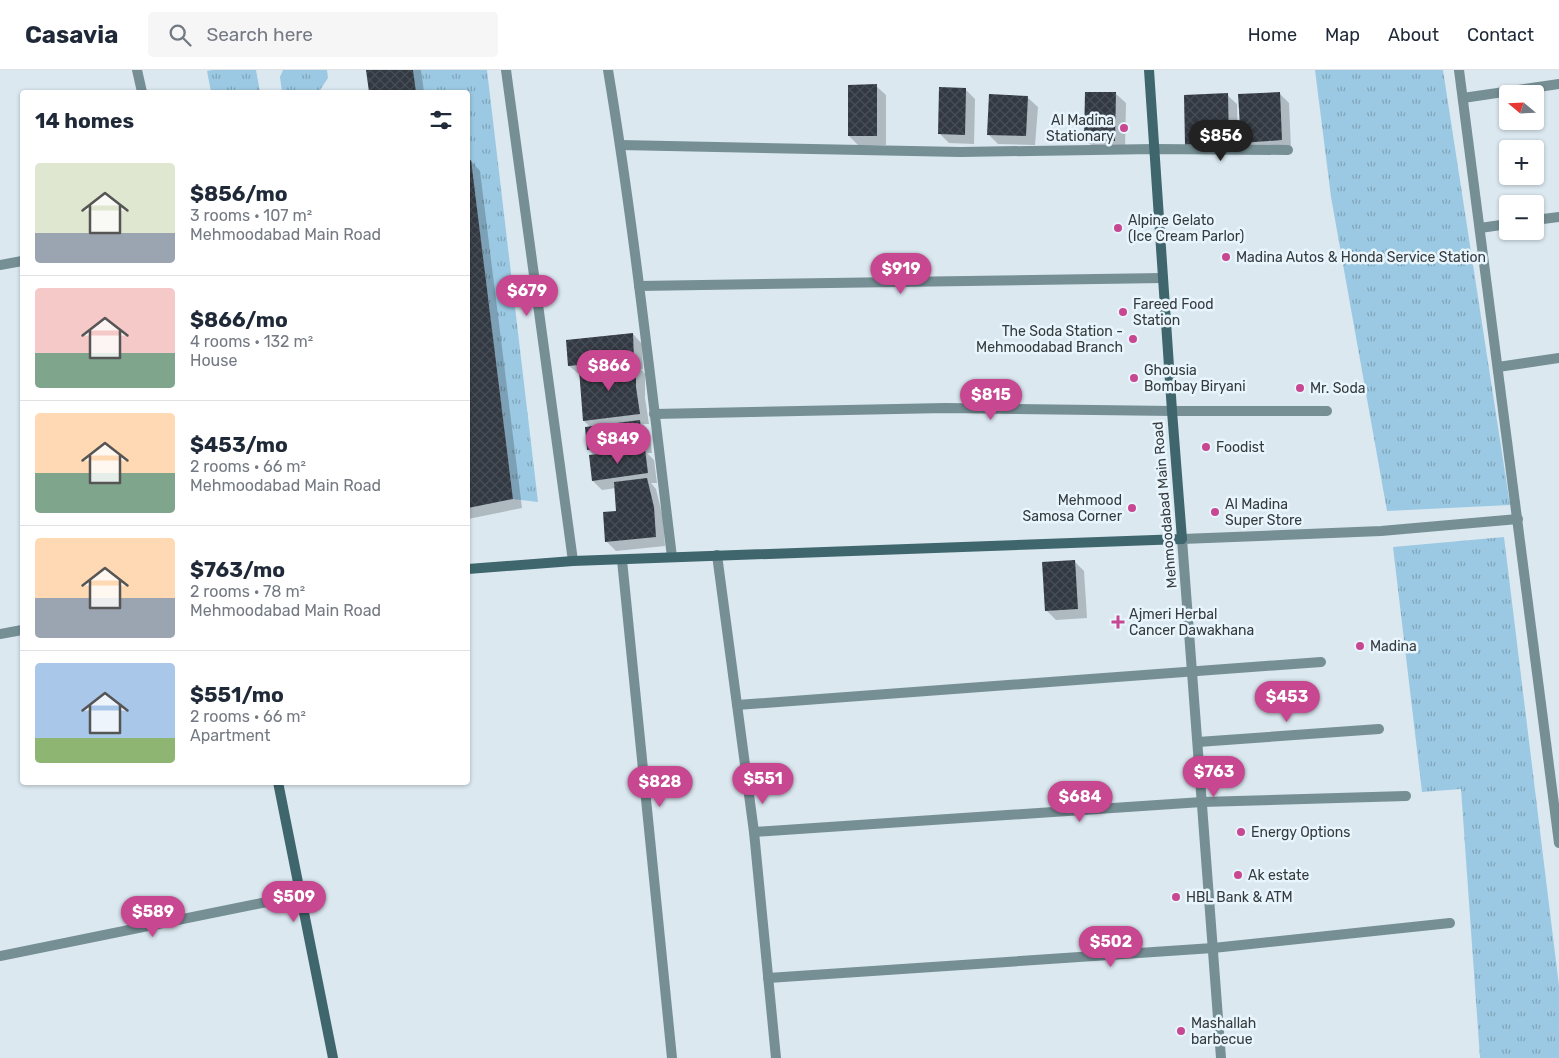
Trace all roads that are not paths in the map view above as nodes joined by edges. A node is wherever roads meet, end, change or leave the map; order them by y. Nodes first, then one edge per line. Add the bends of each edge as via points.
1 (137, 70) edge
2 (506, 70) edge
3 (608, 70) edge
4 (1149, 70) edge
5 (1459, 70) edge
6 (1559, 84) edge
7 (142, 90) edge
8 (1462, 98) junction
9 (620, 145) junction
10 (1154, 149) junction
11 (1288, 150) dead end
12 (1559, 217) edge
13 (1544, 219) edge
14 (1499, 225) edge
15 (1480, 228) junction
16 (20, 261) edge
17 (0, 265) edge
18 (1163, 278) junction
19 (639, 286) junction
20 (1559, 358) edge
21 (1498, 367) junction
22 (1327, 411) dead end
23 (1172, 412) junction
24 (654, 414) junction
25 (1518, 519) junction
26 (1182, 539) junction
27 (717, 555) junction
28 (672, 557) junction
29 (622, 560) junction
30 (573, 561) junction
31 (470, 569) edge
32 (20, 630) edge
33 (0, 634) edge
34 (1321, 662) dead end
35 (1193, 672) junction
36 (737, 705) junction
37 (1379, 729) dead end
38 (1198, 742) junction
39 (279, 785) edge
40 (1406, 796) dead end
41 (1202, 802) junction
42 (754, 832) junction
43 (1559, 843) edge
44 (301, 895) junction
45 (1450, 923) dead end
46 (1213, 948) junction
47 (0, 956) edge
48 (768, 978) junction
49 (333, 1058) edge
50 (672, 1058) edge
51 (776, 1058) edge
52 (1221, 1058) edge

1 - 7 street
2 - 30 street
3 - 9 street
4 - 10 main road, Mehmoodabad Main Road
5 - 8 street
6 - 8 street
8 - 15 street
9 - 10 street via 961,152
9 - 19 street
10 - 11 street
10 - 18 main road, Mehmoodabad Main Road
12 - 13 street
14 - 15 street
15 - 21 street
16 - 17 street
18 - 19 street
18 - 23 main road, Mehmoodabad Main Road
19 - 24 street
20 - 21 street
21 - 25 street
22 - 23 street
23 - 24 street via 945,408
23 - 26 main road, Mehmoodabad Main Road
24 - 28 street
25 - 26 street via 1381,531
25 - 43 street
26 - 27 main road
26 - 35 street, Mehmoodabad Main Road
27 - 28 main road
27 - 36 street
28 - 29 main road
29 - 30 main road
29 - 50 street
30 - 31 main road
32 - 33 street
34 - 35 street
35 - 36 street
35 - 38 street, Mehmoodabad Main Road
36 - 42 street
37 - 38 street
38 - 41 street, Mehmoodabad Main Road
39 - 44 main road
40 - 41 street
41 - 42 street
41 - 46 street, Mehmoodabad Main Road
42 - 48 street
44 - 47 street
44 - 49 main road
45 - 46 street
46 - 48 street
46 - 52 street, Mehmoodabad Main Road
48 - 51 street

